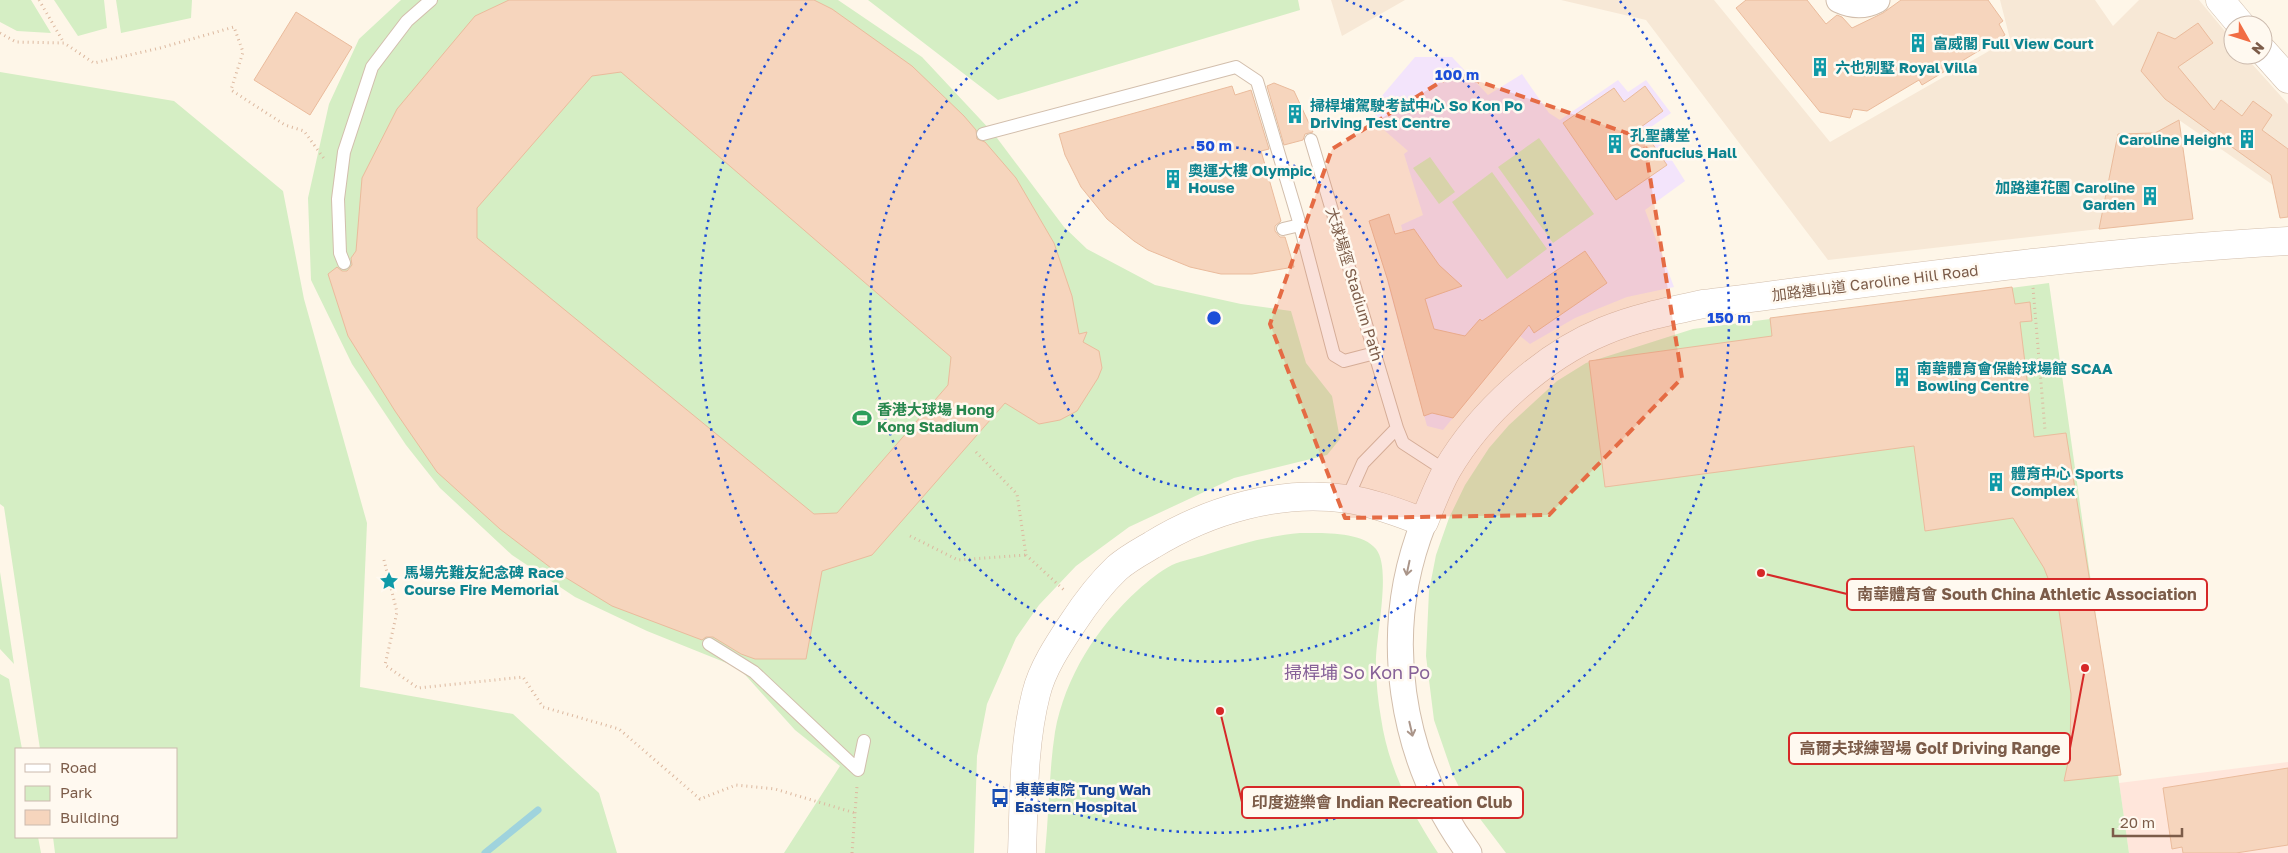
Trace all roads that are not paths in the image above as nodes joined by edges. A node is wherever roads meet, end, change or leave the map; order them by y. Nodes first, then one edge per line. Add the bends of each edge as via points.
1 (431, 0) edge
2 (1839, 0) edge
3 (1877, 0) edge
4 (2220, 0) edge
5 (2233, 15) edge
6 (2273, 62) edge
7 (2288, 79) edge
8 (983, 134) dead end
9 (1311, 140) dead end
10 (1300, 225) junction
11 (1283, 229) dead end
12 (2288, 241) edge
13 (344, 263) dead end
14 (1376, 353) junction
15 (1397, 428) junction
16 (1446, 471) junction
17 (1347, 499) junction
18 (1424, 522) junction
19 (709, 644) dead end
20 (864, 741) dead end
21 (1022, 853) edge
22 (1469, 853) edge

1 - 13 lane via 407,20 372,67 344,152 338,199 340,253
2 - 3 street via 1862,5
4 - 5 street
6 - 7 street
8 - 10 lane via 1236,67 1257,81
9 - 14 lane, 大球場徑 Stadium Path
10 - 11 lane
10 - 14 lane via 1334,356 1344,361
12 - 16 street, 加路連山道 Caroline Hill Road via 2179,247 2033,262 1703,304 1664,313 1604,331 1526,378 1466,440
14 - 15 lane, 大球場徑 Stadium Path
15 - 16 lane, 大球場徑 Stadium Path via 1404,443
15 - 17 lane via 1363,462
16 - 18 street, 加路連山道 Caroline Hill Road
17 - 18 street
17 - 21 street via 1305,497 1241,506 1169,534 1118,567 1082,609 1042,676 1036,694 1027,755
18 -> 22 street, 加路連山道 Caroline Hill Road via 1412,553 1403,604 1402,674 1406,708 1425,775 1446,818
19 - 20 lane via 754,672 858,770

